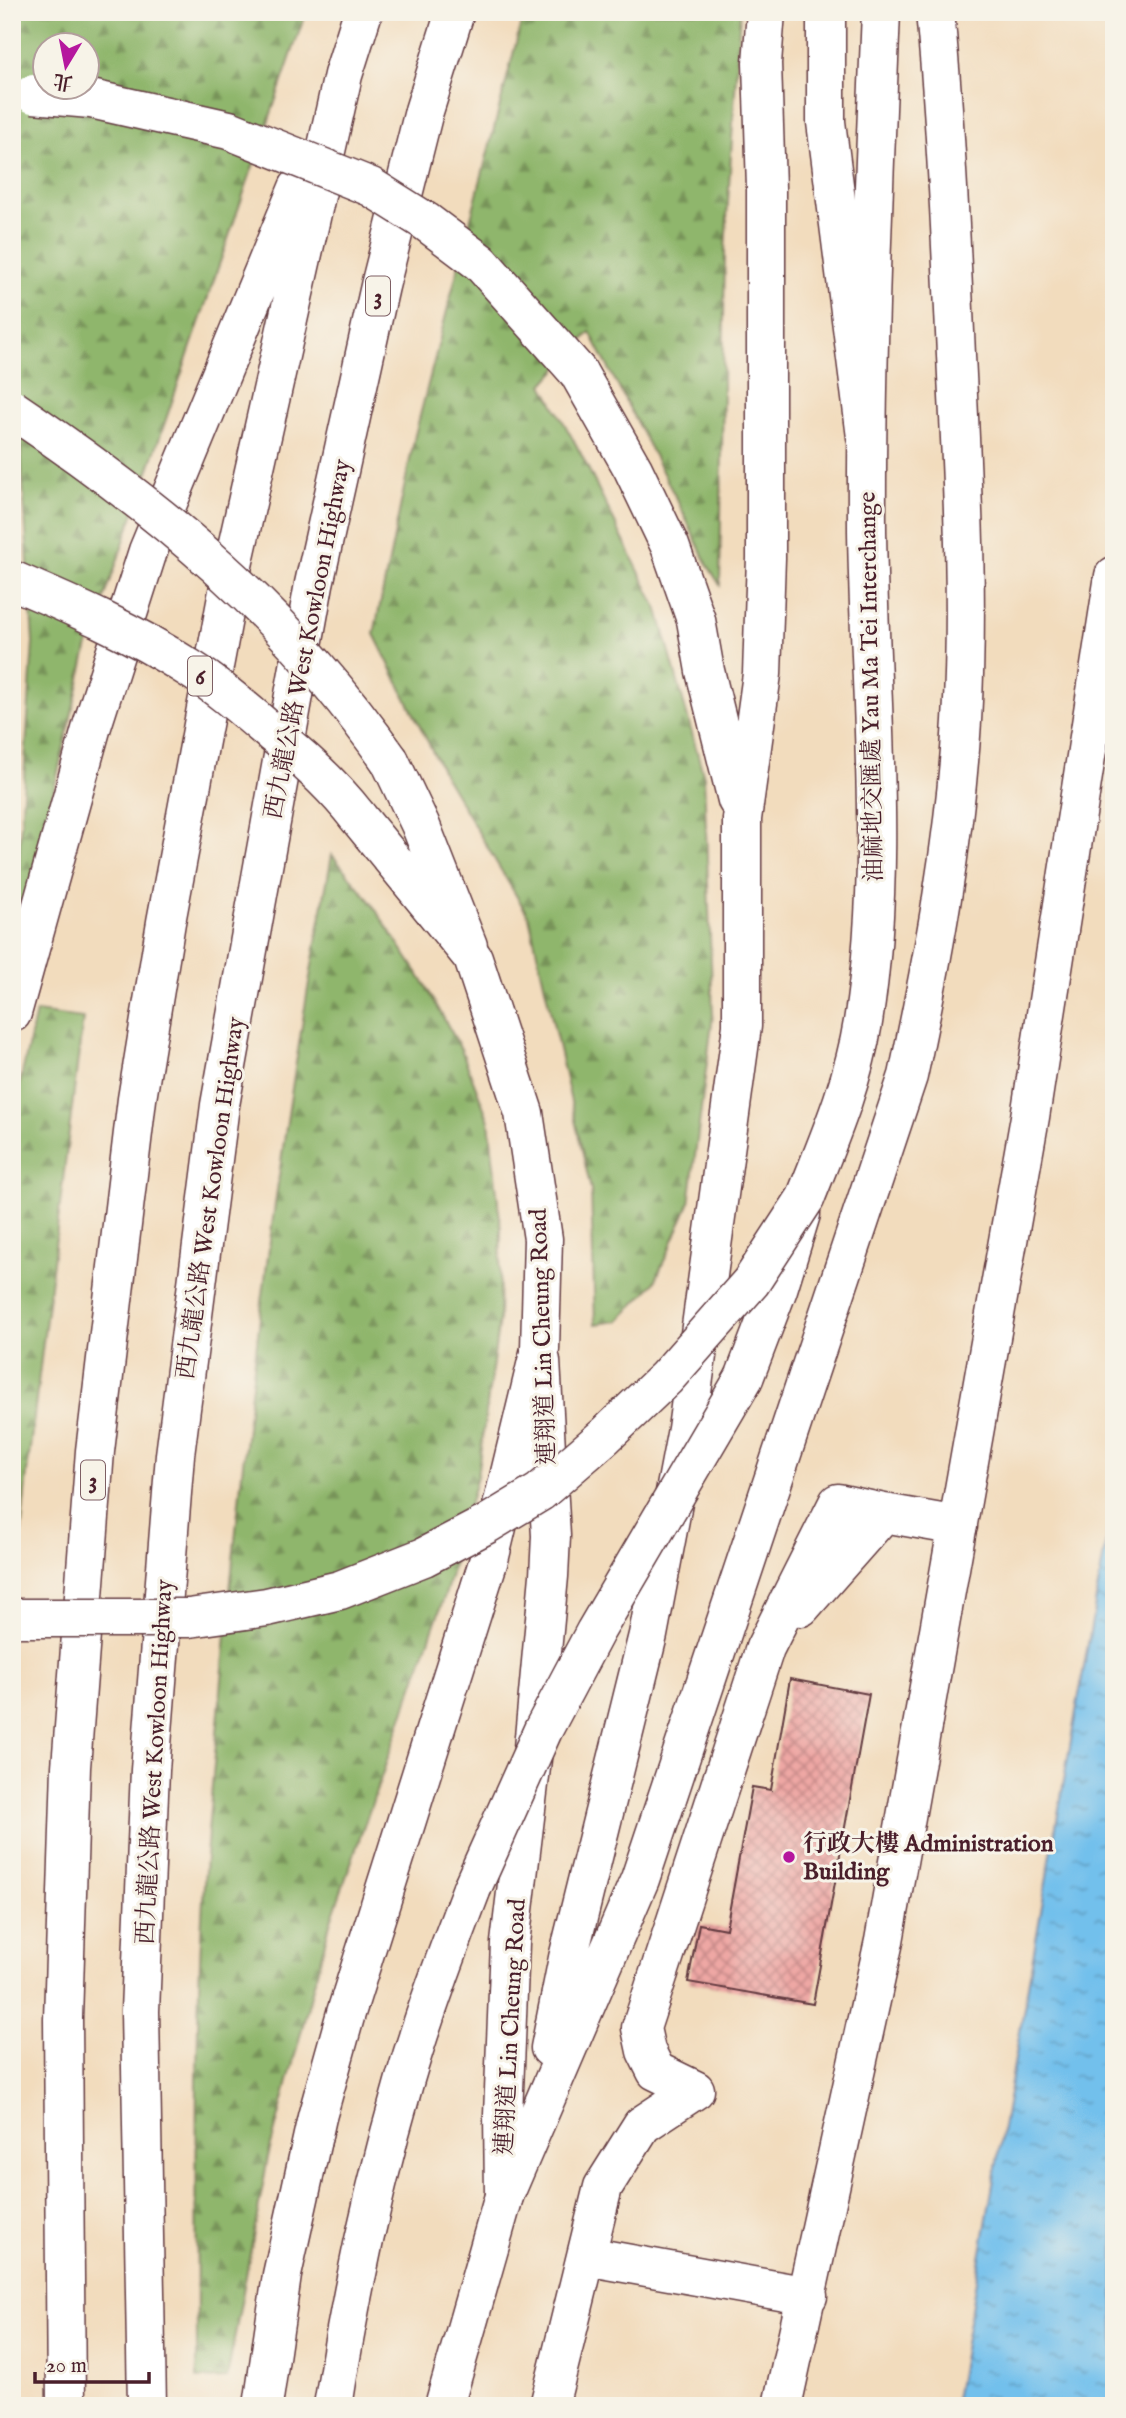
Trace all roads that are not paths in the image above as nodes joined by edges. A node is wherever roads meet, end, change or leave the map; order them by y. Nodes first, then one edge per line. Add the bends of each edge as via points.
1 (362, 12) edge
2 (455, 12) edge
3 (766, 12) edge
4 (827, 12) edge
5 (881, 12) edge
6 (935, 12) edge
7 (343, 75) junction
8 (19, 94) edge
9 (12, 409) edge
10 (866, 437) junction
11 (1114, 576) edge
12 (12, 580) edge
13 (742, 819) junction
14 (473, 958) junction
15 (12, 1013) edge
16 (805, 1199) junction
17 (540, 1349) junction
18 (958, 1526) junction
19 (12, 1595) edge
20 (12, 1619) edge
21 (113, 1620) junction
22 (534, 2124) junction
23 (504, 2196) junction
24 (586, 2256) junction
25 (807, 2296) junction
26 (66, 2406) edge
27 (148, 2406) edge
28 (263, 2406) edge
29 (333, 2406) edge
30 (444, 2406) edge
31 (549, 2406) edge
32 (782, 2406) edge

1 - 7 main road, 3
2 - 27 main road, 西九龍公路 West Kowloon Highway / 3 via 424,111 380,286 314,584 214,1145 175,1455 150,1770 140,2011
3 - 13 main road via 762,63 766,558 762,674
4 - 10 main road via 826,122
5 - 10 main road, 油麻地交匯處 Yau Ma Tei Interchange
6 - 22 main road via 944,106 966,557 962,722 931,971 908,1076 640,1879
7 - 15 main road via 148,551 92,726
7 - 26 main road, 3 via 233,565 166,922 137,1098 98,1424 70,1781 63,2019
8 - 13 main road, bridge via 91,99 229,130 371,187 425,220 481,263 578,372 670,546 696,620
9 - 14 main road, 連翔道 Lin Cheung Road, bridge via 124,487 218,564 304,652 361,719 390,761 420,824
10 - 16 main road, 油麻地交匯處 Yau Ma Tei Interchange via 877,828 870,964 863,1024 846,1095
11 - 18 main road via 1030,1117
12 - 14 main road, 6, bridge via 144,641 240,706 305,760 357,816
13 - 22 main road via 742,1026 687,1429 648,1635 568,1958
14 - 17 main road, 連翔道 Lin Cheung Road via 524,1113 543,1239
16 - 21 main road, 油麻地交匯處 Yau Ma Tei Interchange, bridge via 751,1282 666,1378 540,1492 424,1558 341,1590 189,1618
16 - 29 main road, bridge via 744,1378 595,1632 532,1754 472,1888 405,2079 360,2260
17 - 23 main road, 連翔道 Lin Cheung Road via 550,1563 510,1943
17 - 28 main road via 490,1556 317,2117 282,2275
18 - 24 main road via 884,1513 765,1648 641,2028 656,2071 695,2090 642,2125 603,2187
18 - 25 main road via 884,1941
19 - 21 main road, bridge
20 - 21 main road, 油麻地交匯處 Yau Ma Tei Interchange, bridge
22 - 23 main road
23 - 30 main road, 連翔道 Lin Cheung Road
24 - 25 main road
24 - 31 main road
25 - 32 main road

